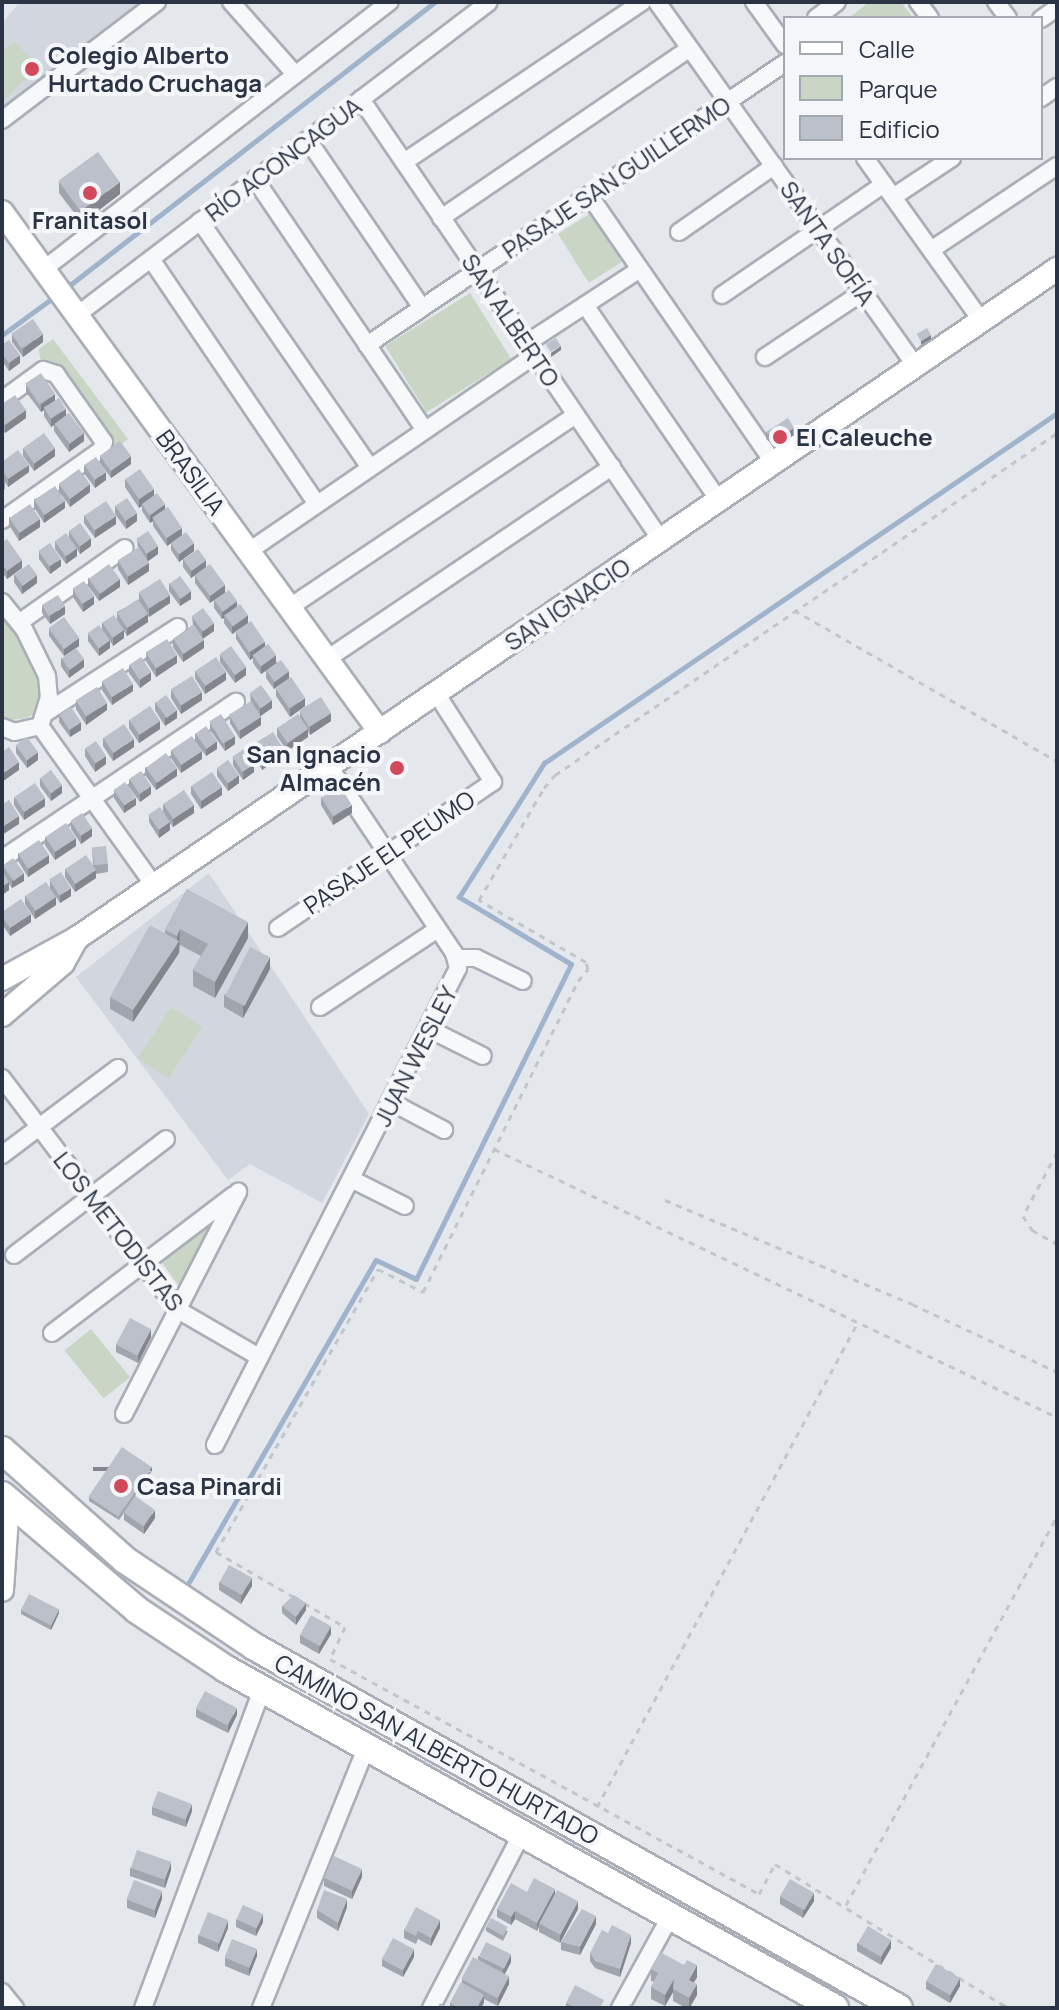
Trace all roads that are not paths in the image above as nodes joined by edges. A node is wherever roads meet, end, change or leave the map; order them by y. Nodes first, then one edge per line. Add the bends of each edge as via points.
1 (157, 2) edge
2 (231, 2) edge
3 (390, 2) edge
4 (489, 2) edge
5 (642, 2) edge
6 (657, 2) edge
7 (754, 2) edge
8 (837, 2) edge
9 (819, 16) edge
10 (783, 42) edge
11 (690, 48) junction
12 (783, 64) edge
13 (295, 74) junction
14 (361, 99) junction
15 (728, 101) junction
16 (2, 120) edge
17 (308, 140) junction
18 (866, 160) edge
19 (948, 160) edge
20 (404, 162) junction
21 (774, 166) junction
22 (1057, 166) edge
23 (255, 179) junction
24 (889, 191) junction
25 (589, 195) junction
26 (2, 212) edge
27 (441, 218) junction
28 (200, 221) junction
29 (818, 229) junction
30 (679, 232) dead end
31 (931, 250) junction
32 (151, 259) junction
33 (640, 269) junction
34 (1057, 269) edge
35 (477, 270) junction
36 (47, 273) junction
37 (863, 292) junction
38 (722, 295) dead end
39 (585, 305) junction
40 (72, 308) junction
41 (422, 308) junction
42 (981, 320) junction
43 (367, 345) junction
44 (531, 349) junction
45 (765, 357) dead end
46 (916, 366) junction
47 (2, 400) edge
48 (576, 415) junction
49 (425, 430) junction
50 (774, 463) junction
51 (370, 467) junction
52 (612, 467) junction
53 (719, 501) junction
54 (317, 504) junction
55 (2, 520) edge
56 (661, 540) junction
57 (125, 548) dead end
58 (249, 551) junction
59 (2, 602) edge
60 (290, 607) junction
61 (20, 622) junction
62 (178, 627) dead end
63 (327, 659) junction
64 (436, 693) junction
65 (236, 702) dead end
66 (44, 719) junction
67 (8, 729) edge
68 (380, 732) junction
69 (2, 745) edge
70 (329, 766) junction
71 (92, 799) junction
72 (388, 853) junction
73 (2, 859) edge
74 (154, 885) junction
75 (278, 928) dead end
76 (438, 929) junction
77 (77, 938) junction
78 (456, 958) junction
79 (2, 979) edge
80 (523, 981) dead end
81 (320, 1007) dead end
82 (2, 1015) edge
83 (429, 1029) junction
84 (483, 1056) dead end
85 (118, 1068) dead end
86 (2, 1078) edge
87 (391, 1102) junction
88 (39, 1127) junction
89 (444, 1130) dead end
90 (166, 1139) dead end
91 (2, 1155) edge
92 (351, 1179) junction
93 (91, 1196) junction
94 (405, 1206) dead end
95 (14, 1255) dead end
96 (143, 1264) junction
97 (178, 1310) junction
98 (52, 1333) dead end
99 (259, 1357) junction
100 (124, 1414) dead end
101 (215, 1445) dead end
102 (2, 1450) edge
103 (5, 1498) edge
104 (2, 1590) edge
105 (262, 1689) junction
106 (366, 1748) junction
107 (521, 1835) junction
108 (670, 1917) junction
109 (2, 1992) edge
110 (15, 2008) edge
111 (143, 2008) edge
112 (261, 2008) edge
113 (431, 2008) edge
114 (620, 2008) edge
115 (835, 2008) edge
116 (899, 2008) edge

1 - 16 street
2 - 13 street
3 - 13 street
4 - 14 street, RÍO ACONCAGUA
5 - 20 street
6 - 11 street, SANTA SOFÍA
7 - 10 street
8 - 9 street
11 - 15 street, SANTA SOFÍA
11 - 27 street
12 - 15 street, PASAJE SAN GUILLERMO
13 - 36 street
14 - 17 street, RÍO ACONCAGUA
14 - 20 street, SAN ALBERTO
15 - 21 street, SANTA SOFÍA
15 - 25 street, PASAJE SAN GUILLERMO
17 - 23 street, RÍO ACONCAGUA
17 - 41 street
18 - 24 street
19 - 24 street
20 - 27 street, SAN ALBERTO
21 - 29 street, SANTA SOFÍA
21 - 30 street
22 - 31 street
23 - 28 street, RÍO ACONCAGUA
23 - 43 street
24 - 29 street
24 - 31 street
25 - 33 street
25 - 35 street, PASAJE SAN GUILLERMO
26 - 36 main road, BRASILIA
27 - 35 street, SAN ALBERTO
28 - 32 street, RÍO ACONCAGUA
28 - 51 street
29 - 37 street, SANTA SOFÍA
29 - 38 street
31 - 42 street
32 - 40 street, RÍO ACONCAGUA
32 - 54 street
33 - 39 street
33 - 50 street
34 - 42 main road, SAN IGNACIO
35 - 41 street, PASAJE SAN GUILLERMO
35 - 44 street, SAN ALBERTO
36 - 40 main road, BRASILIA
37 - 45 street
37 - 46 street, SANTA SOFÍA
39 - 44 street
39 - 53 street
40 - 58 main road, BRASILIA
41 - 43 street, PASAJE SAN GUILLERMO
42 - 46 main road, SAN IGNACIO
43 - 49 street
44 - 48 street, SAN ALBERTO
44 - 49 street
46 - 50 main road, SAN IGNACIO
47 - 55 street via 43,370 56,374 104,442 101,450
48 - 52 street, SAN ALBERTO
48 - 60 street
49 - 51 street
50 - 53 main road, SAN IGNACIO
51 - 54 street
52 - 56 street, SAN ALBERTO
52 - 63 street
53 - 56 main road, SAN IGNACIO
54 - 58 street
56 - 64 main road, SAN IGNACIO
57 - 61 street
58 - 60 main road, BRASILIA
59 - 61 street
60 - 63 main road, BRASILIA
61 - 66 street via 47,676
62 - 66 street
63 - 68 main road, BRASILIA
64 - 68 main road, SAN IGNACIO
64 - 72 street, PASAJE EL PEUMO via 493,782
65 - 71 street
66 - 67 street
66 - 71 street
67 - 69 street
68 - 70 main road, SAN IGNACIO
70 - 72 street, JUAN WESLEY
70 - 74 main road, SAN IGNACIO
71 - 73 street
71 - 74 street
72 - 75 street, PASAJE EL PEUMO
72 - 76 street, JUAN WESLEY
74 - 77 main road, SAN IGNACIO
76 - 78 street, JUAN WESLEY
76 - 81 street
77 - 79 main road
77 - 82 main road via 63,963
78 - 80 street via 476,958
78 - 83 street, JUAN WESLEY via 455,979
83 - 84 street
83 - 87 street, JUAN WESLEY
85 - 88 street
86 - 88 street, LOS METODISTAS
87 - 89 street
87 - 92 street, JUAN WESLEY
88 - 91 street
88 - 93 street, LOS METODISTAS
90 - 93 street
92 - 94 street
92 - 99 street, JUAN WESLEY
93 - 95 street
93 - 96 street, LOS METODISTAS
96 - 97 street, LOS METODISTAS
96 - 97 street via 238,1192
96 - 98 street
97 - 99 street, LOS METODISTAS
97 - 100 street
99 - 101 street, JUAN WESLEY
102 - 116 main road, CAMINO SAN ALBERTO HURTADO via 125,1560 255,1647
103 - 104 main road
103 - 105 main road, CAMINO SAN ALBERTO HURTADO via 137,1610
105 - 106 main road, CAMINO SAN ALBERTO HURTADO
105 - 111 street
106 - 107 main road, CAMINO SAN ALBERTO HURTADO
106 - 112 street
107 - 108 main road, CAMINO SAN ALBERTO HURTADO
107 - 113 street
108 - 114 street
108 - 115 main road, CAMINO SAN ALBERTO HURTADO
109 - 110 street

